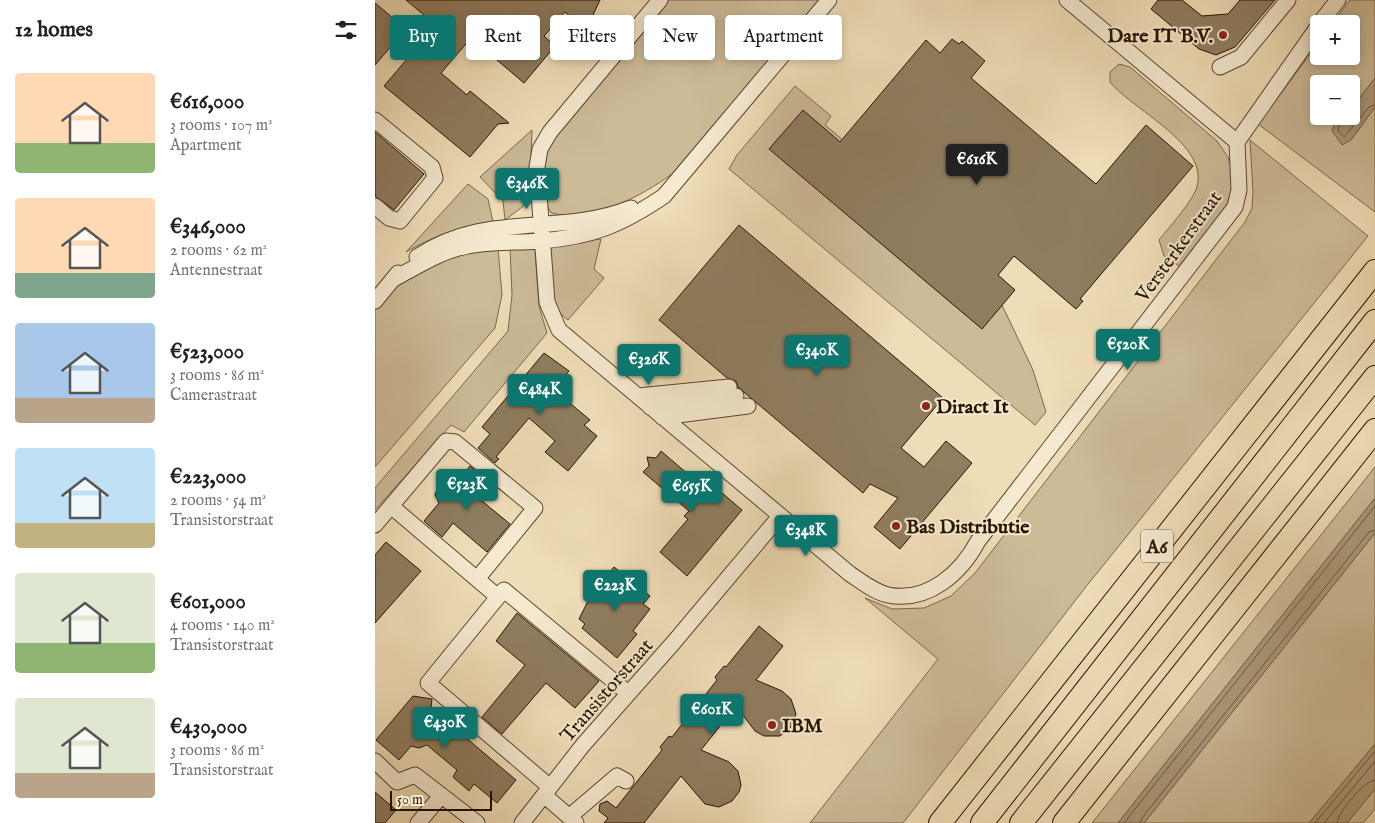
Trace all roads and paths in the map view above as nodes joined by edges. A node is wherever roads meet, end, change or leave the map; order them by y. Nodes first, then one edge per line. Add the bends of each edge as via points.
1 (660, 0) edge
2 (829, 0) edge
3 (1067, 0) edge
4 (1288, 0) edge
5 (1339, 0) edge
6 (1326, 15) edge
7 (1310, 37) edge
8 (1220, 67) dead end
9 (375, 120) edge
10 (1237, 142) junction
11 (685, 168) junction
12 (375, 206) edge
13 (540, 224) junction
14 (541, 241) junction
15 (1375, 271) edge
16 (392, 280) junction
17 (375, 301) edge
18 (1375, 321) edge
19 (1375, 376) edge
20 (638, 396) junction
21 (650, 406) junction
22 (748, 406) dead end
23 (662, 417) junction
24 (1375, 430) edge
25 (391, 506) junction
26 (780, 516) junction
27 (375, 525) edge
28 (477, 579) junction
29 (498, 597) junction
30 (628, 693) junction
31 (375, 762) edge
32 (626, 782) dead end
33 (547, 791) junction
34 (441, 796) junction
35 (573, 820) edge
36 (418, 823) edge
37 (477, 823) edge
38 (522, 823) edge
39 (940, 823) edge
40 (982, 823) edge
41 (1021, 823) edge
42 (1064, 823) edge

1 - 13 street, Versterkerstraat via 550,132 540,149 537,167
2 - 11 street
3 - 10 street
4 - 8 street via 1241,57
5 - 6 street
7 - 10 street
9 - 12 street via 432,166 435,178 400,221 389,218
10 - 26 street, Versterkerstraat via 1239,190 1235,207 959,570 948,580 928,590 887,595 850,574
11 - 13 street via 655,195 630,209 602,218
11 - 14 street via 664,196 617,224 580,236
13 - 14 street, Versterkerstraat
13 - 16 street via 473,232 438,243 409,262
14 - 16 street via 468,246 438,255
14 - 20 street, Versterkerstraat via 547,302 559,330
15 - 39 highway, A6
16 - 17 street
18 - 40 highway, A6
19 - 41 highway
20 - 21 street, Versterkerstraat
20 - 21 street via 733,391
21 - 23 street, Versterkerstraat
22 - 23 street
23 - 26 street, Versterkerstraat
24 - 42 highway
25 - 27 street
25 - 28 street
25 - 28 street via 447,441 455,442 535,508
26 - 30 street, Transistorstraat
28 - 29 street
29 - 30 street via 504,590
29 - 33 street via 427,683
30 - 33 street, Transistorstraat
31 - 34 street via 397,782 415,775
32 - 35 street via 617,776
33 - 35 street
33 - 38 street, Transistorstraat
34 - 36 street
34 - 37 street

